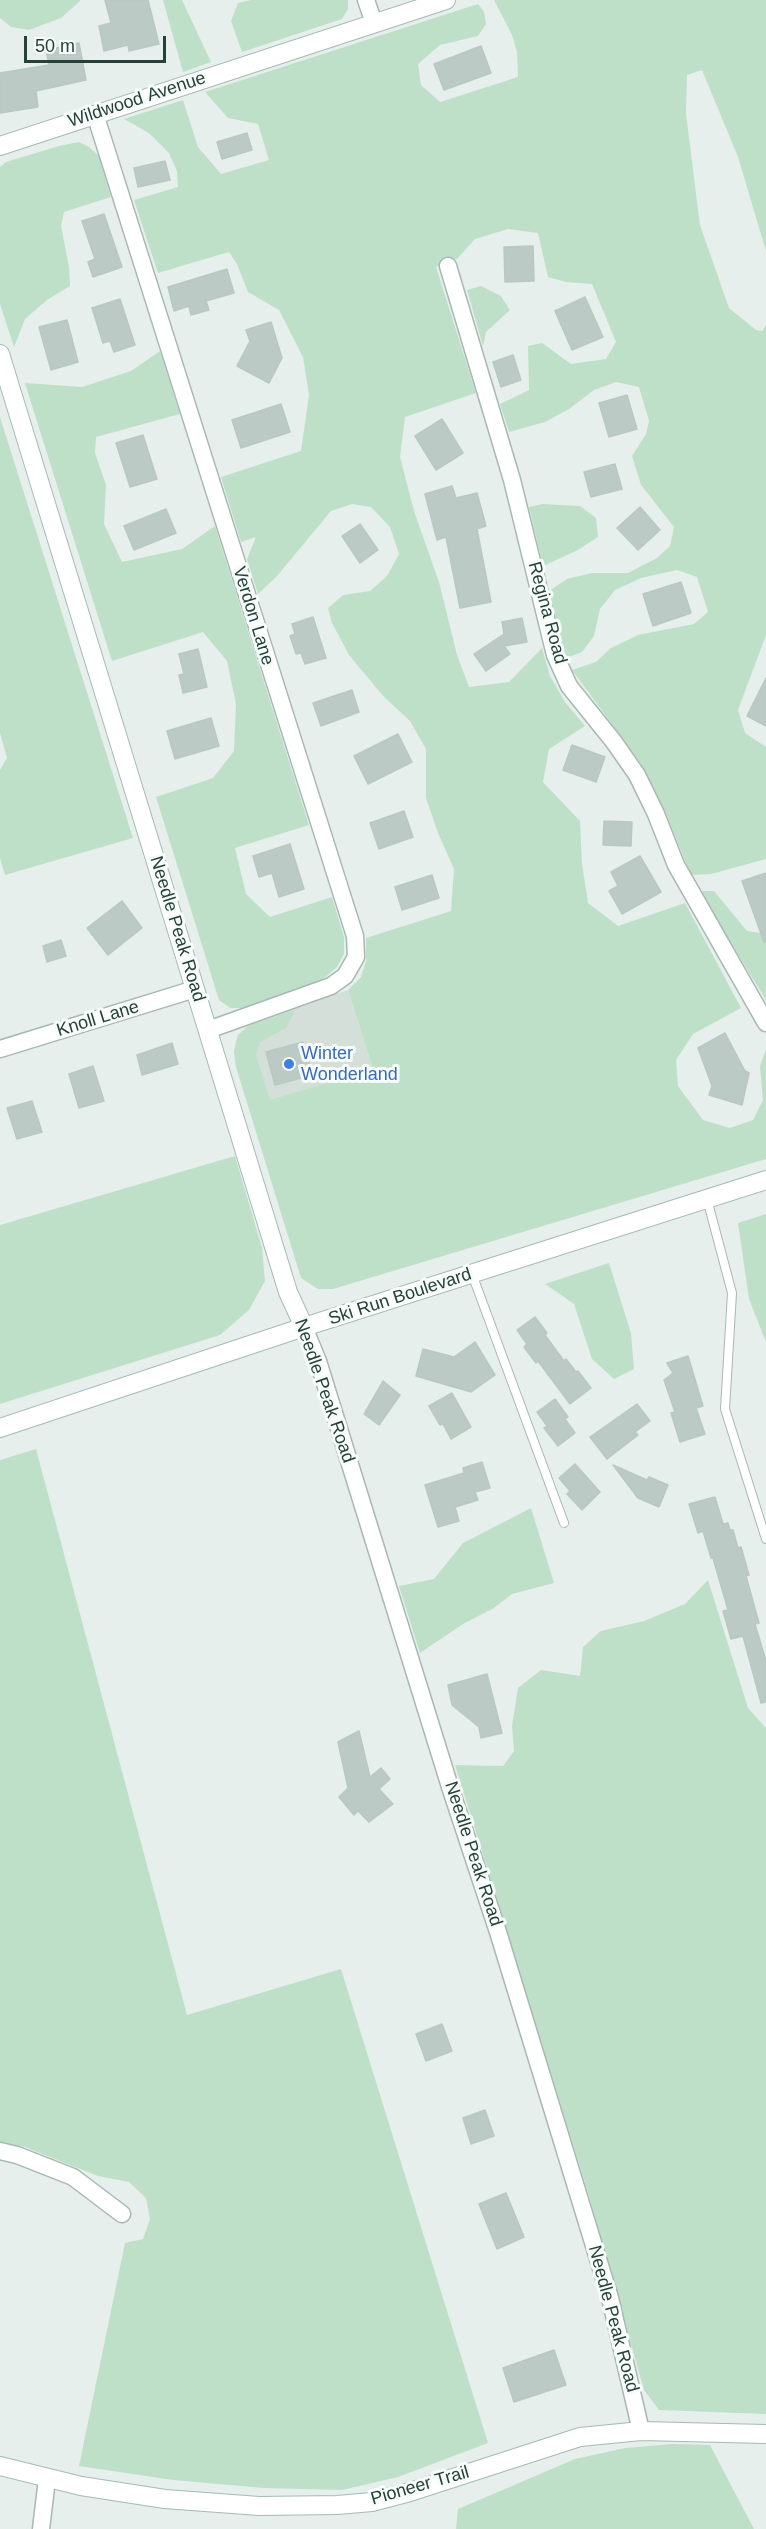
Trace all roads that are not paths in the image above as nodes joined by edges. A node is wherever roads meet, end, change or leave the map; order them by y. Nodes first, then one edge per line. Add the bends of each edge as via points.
1 (366, 0) edge
2 (446, 0) edge
3 (374, 23) junction
4 (95, 114) junction
5 (0, 146) edge
6 (448, 266) dead end
7 (0, 354) edge
8 (195, 989) junction
9 (766, 1023) edge
10 (208, 1030) junction
11 (0, 1049) edge
12 (766, 1180) edge
13 (707, 1199) junction
14 (472, 1274) junction
15 (303, 1327) junction
16 (0, 1428) edge
17 (564, 1523) dead end
18 (766, 1539) edge
19 (0, 2151) edge
20 (122, 2214) dead end
21 (641, 2431) junction
22 (766, 2434) edge
23 (0, 2466) edge
24 (47, 2479) junction
25 (41, 2529) edge

1 - 3 street
2 - 3 street, Wildwood Avenue
3 - 4 street, Wildwood Avenue
4 - 5 street, Wildwood Avenue
4 - 10 street, Verdon Lane via 355,936 356,957 345,976 332,986
6 - 9 street, Regina Road via 512,480 555,655 569,686 637,775 676,865
7 - 8 street, Needle Peak Road
8 - 10 street, Needle Peak Road
8 - 11 street, Knoll Lane
10 - 15 street, Needle Peak Road via 288,1292
12 - 13 street, Ski Run Boulevard
13 - 14 street, Ski Run Boulevard
13 - 18 lane via 732,1293 725,1409
14 - 15 street, Ski Run Boulevard
14 - 17 lane
15 - 16 street, Ski Run Boulevard
15 - 21 street, Needle Peak Road via 318,1361 498,1932 610,2298
19 - 20 street via 73,2176
21 - 22 street, Pioneer Trail
21 - 24 street, Pioneer Trail via 580,2437 410,2492 372,2502 337,2505 259,2506 165,2499
23 - 24 street, Pioneer Trail
24 - 25 street

